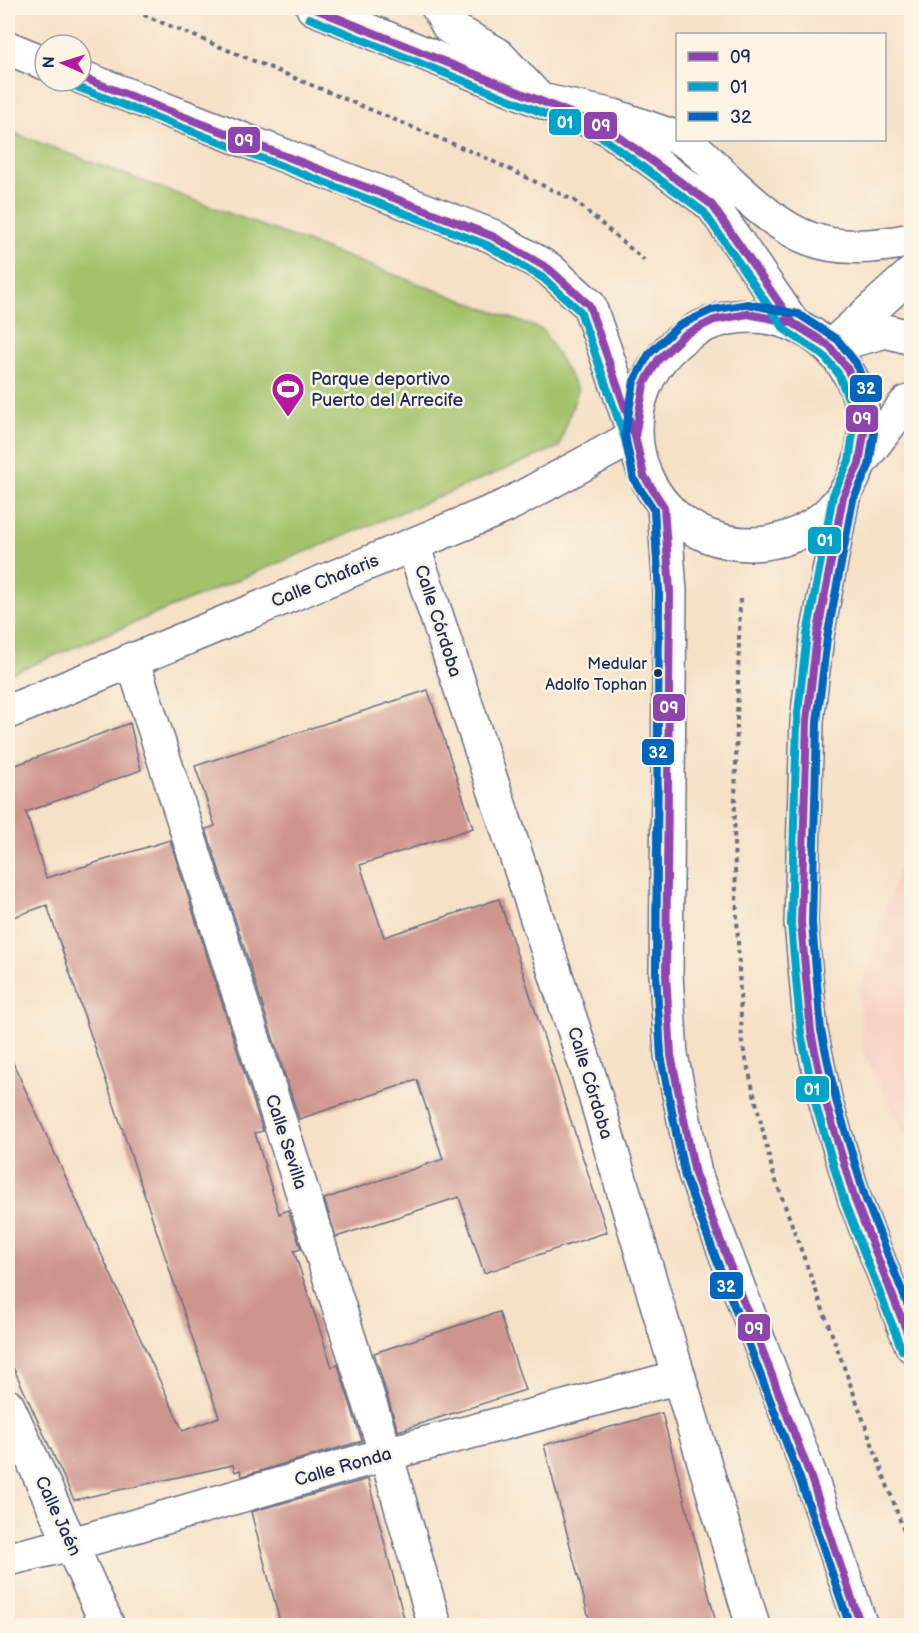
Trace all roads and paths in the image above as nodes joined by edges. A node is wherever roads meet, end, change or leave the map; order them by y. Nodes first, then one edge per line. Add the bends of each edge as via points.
1 (126, 8) edge
2 (313, 8) edge
3 (438, 8) edge
4 (8, 48) edge
5 (33, 58) edge
6 (93, 82) edge
7 (540, 100) junction
8 (676, 137) edge
9 (683, 141) edge
10 (912, 240) edge
11 (644, 260) dead end
12 (912, 273) edge
13 (793, 323) junction
14 (912, 338) edge
15 (830, 347) junction
16 (912, 401) edge
17 (634, 436) junction
18 (859, 464) junction
19 (843, 497) junction
20 (664, 507) junction
21 (413, 545) junction
22 (132, 659) junction
23 (8, 712) edge
24 (912, 1346) edge
25 (679, 1377) junction
26 (8, 1406) edge
27 (386, 1454) junction
28 (72, 1544) junction
29 (8, 1559) edge
30 (108, 1626) edge
31 (435, 1626) edge
32 (753, 1626) edge
33 (861, 1626) edge

1 - 11 path via 484,157 575,201
2 - 7 street
3 - 7 street via 449,27 498,54
4 - 5 street
6 - 17 street via 492,236 549,269 589,305
7 - 8 street via 614,116
7 - 13 street via 607,128 711,205
9 - 10 street via 771,220 814,243 866,247
12 - 15 street
13 - 15 street
13 - 17 street via 748,314 714,320 684,335 658,360 644,384
14 - 15 street via 886,331
15 - 18 street via 848,368 860,400 864,433
16 - 18 street via 906,403
17 - 20 street via 644,476
17 - 21 street, Calle Chafaris via 506,506
18 - 19 street
19 - 20 street via 820,521 790,538 753,545 720,542 690,529
19 - 24 street via 817,636 807,720 801,923 811,1032 826,1103 855,1200
20 - 33 street via 670,592 666,975 671,1055 695,1174 810,1475
21 - 22 street, Calle Chafaris
21 - 25 street, Calle Córdoba via 588,1072
22 - 23 street, Calle Chafaris
22 - 27 street, Calle Sevilla
25 - 27 street, Calle Ronda
25 - 32 street, Calle Córdoba
26 - 28 street, Calle Jaén
27 - 28 street, Calle Ronda
27 - 31 street, Calle Sevilla
28 - 29 street, Calle Ronda
28 - 30 street, Calle Jaén

